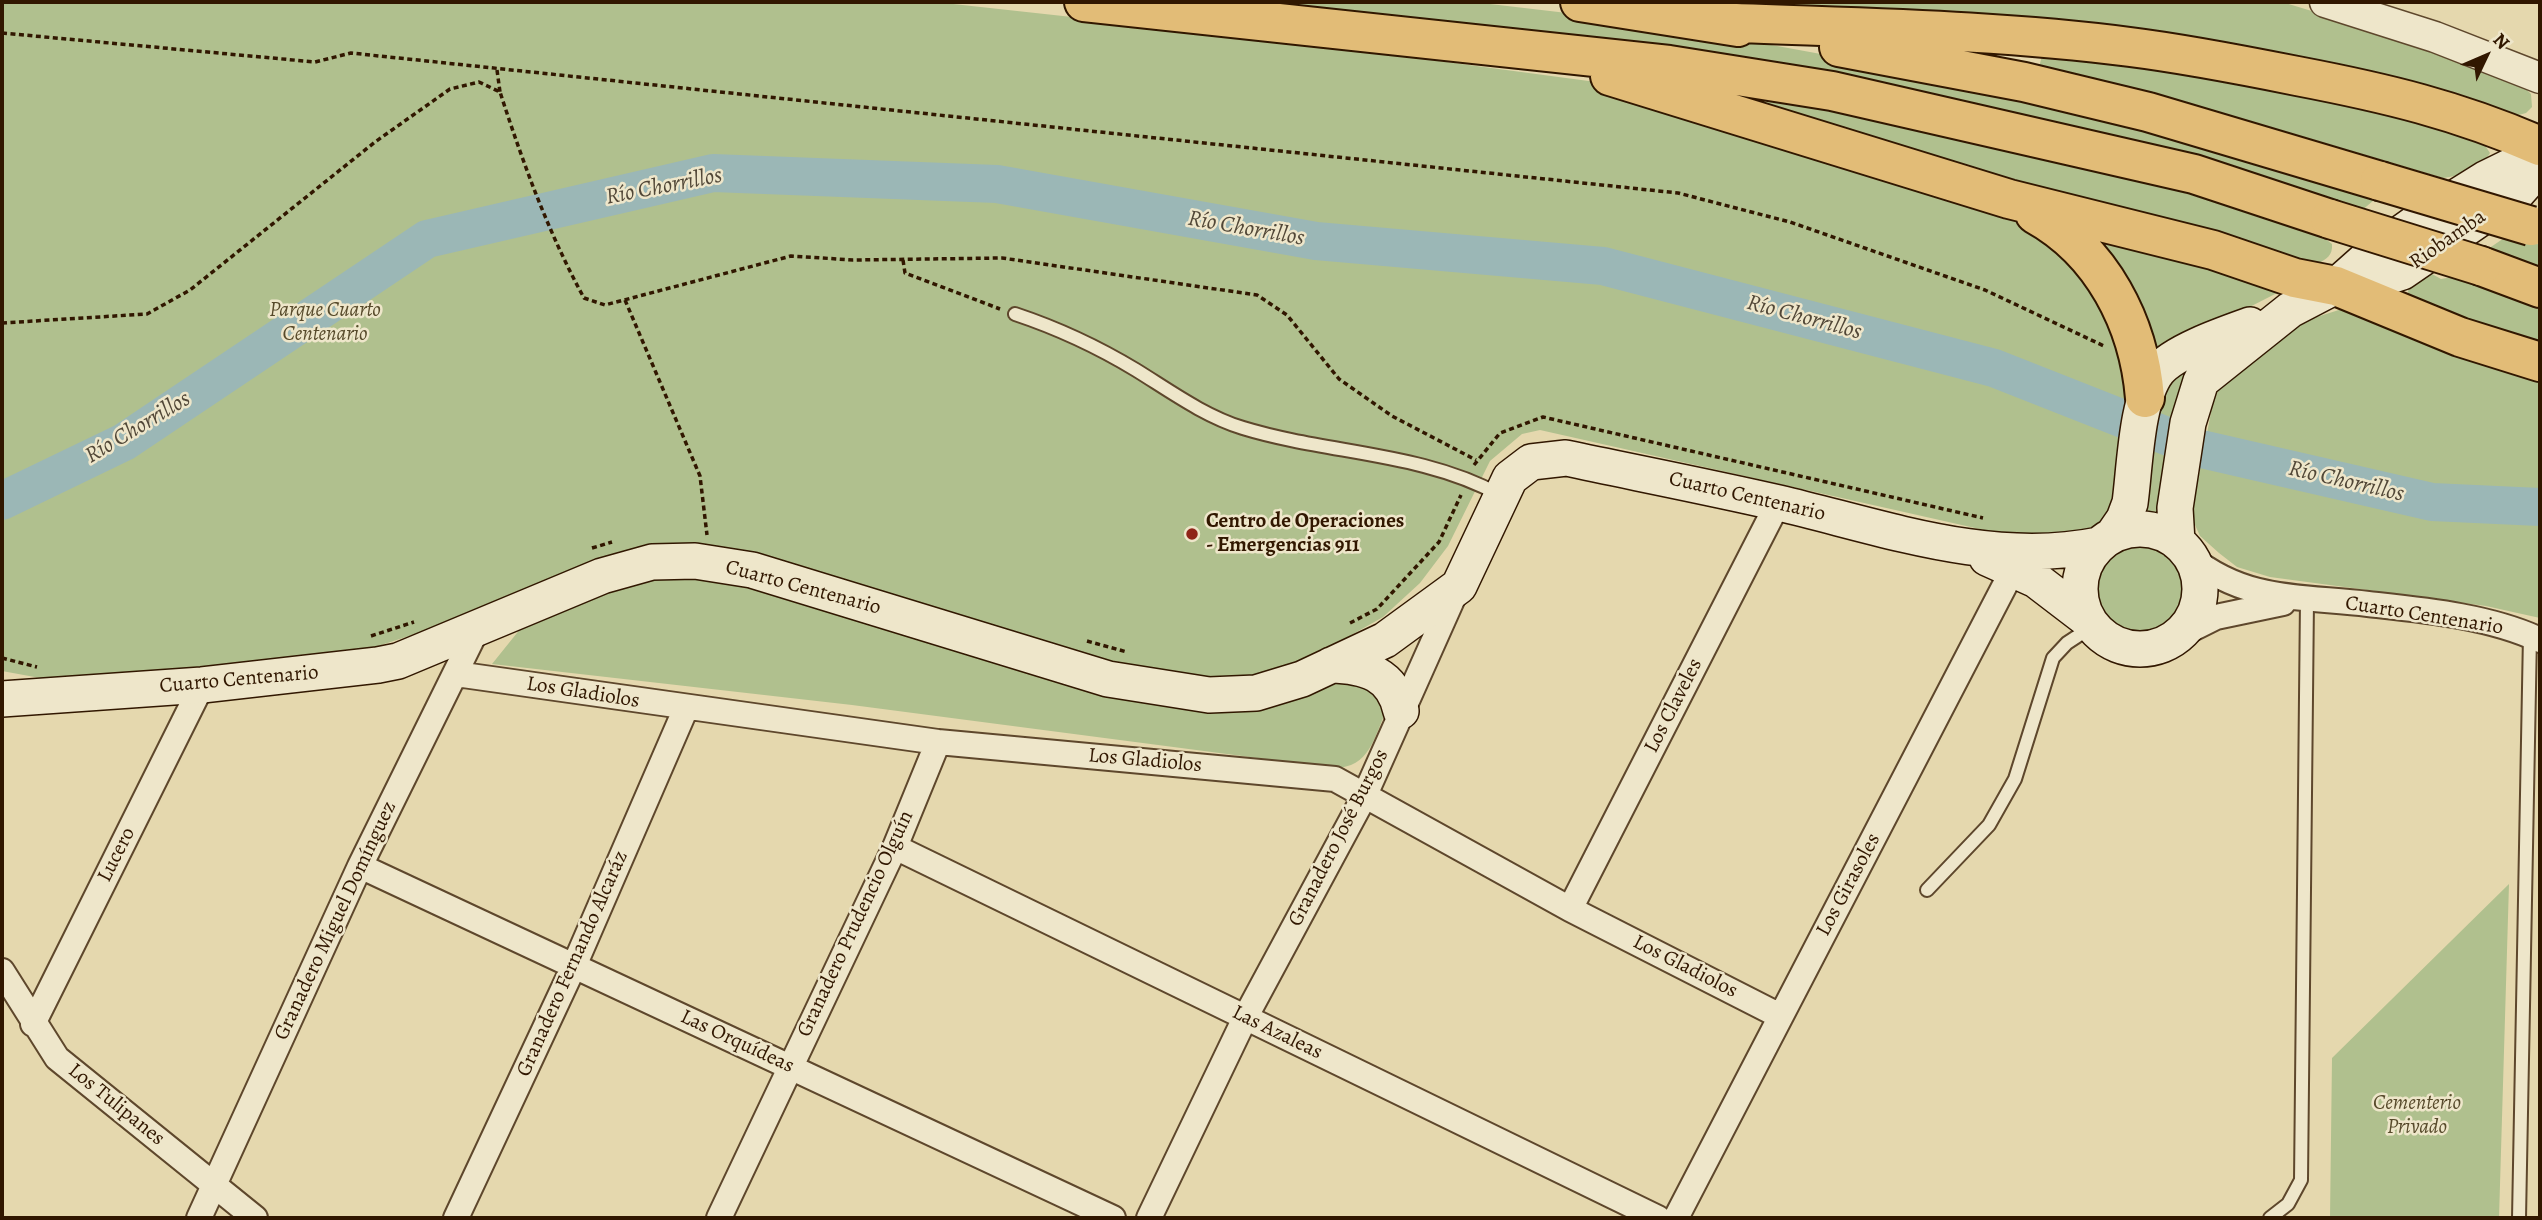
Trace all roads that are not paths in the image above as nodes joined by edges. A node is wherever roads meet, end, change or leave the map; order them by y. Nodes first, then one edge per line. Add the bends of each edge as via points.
1 (1084, 2) edge
2 (1580, 2) edge
3 (2325, 2) edge
4 (1713, 22) junction
5 (1519, 48) junction
6 (2540, 78) edge
7 (2540, 146) edge
8 (2540, 152) edge
9 (2540, 161) edge
10 (2009, 199) junction
11 (2536, 228) edge
12 (2336, 286) junction
13 (2540, 288) edge
14 (2290, 310) junction
15 (1015, 314) road end
16 (2540, 362) edge
17 (2143, 381) junction
18 (1531, 462) joint
19 (1501, 495) junction
20 (1778, 503) junction
21 (2106, 540) junction
22 (2184, 550) junction
23 (2018, 560) junction
24 (1459, 586) junction
25 (2306, 600) junction
26 (2090, 622) junction
27 (478, 627) junction
28 (2174, 638) junction
29 (2535, 638) edge
30 (1331, 665) junction
31 (456, 674) junction
32 (45, 682) junction
33 (2, 684) edge
34 (202, 685) junction
35 (2, 699) edge
36 (686, 708) junction
37 (1401, 711) junction
38 (938, 742) junction
39 (1364, 797) junction
40 (895, 847) junction
41 (360, 866) junction
42 (1927, 890) dead end
43 (1570, 909) junction
44 (573, 966) junction
45 (2, 971) edge
46 (1780, 1016) junction
47 (1245, 1017) junction
48 (33, 1024) junction
49 (789, 1067) junction
50 (215, 1185) junction
51 (199, 1218) edge
52 (255, 1218) edge
53 (456, 1218) edge
54 (719, 1218) edge
55 (1113, 1218) edge
56 (1149, 1218) edge
57 (1658, 1218) edge
58 (1675, 1218) edge
59 (2270, 1218) edge
60 (2519, 1218) edge

1 - 5 highway
2 - 4 highway
3 - 6 street via 2435,37
4 - 7 highway via 2007,36 2130,47 2404,97 2476,119
4 - 11 highway, bridge via 2024,82 2148,112
5 - 10 highway
5 - 13 highway, bridge via 1669,65 1832,91 2193,174
8 - 12 main road, Riobamba via 2421,219
9 - 12 main road, Riobamba via 2517,193 2402,272 2368,283
10 - 12 highway
10 - 17 highway via 2061,228 2099,268 2119,302
12 - 14 main road, Riobamba
12 - 16 highway via 2460,337
14 - 17 main road, Riobamba via 2223,334
14 - 22 main road, Riobamba via 2201,380 2188,423 2175,508
15 - 19 lane via 1054,327 1188,404 1242,428 1469,478
17 - 21 main road via 2130,503 2124,519
18 - 19 main road, Granadero José Burgos via 1510,478
18 - 20 main road, Cuarto Centenario via 1566,458
19 - 24 main road, Granadero José Burgos
20 - 23 main road, Cuarto Centenario
20 - 43 street, Los Claveles
21 - 22 main road via 2146,529
21 - 23 main road, Cuarto Centenario
21 - 26 main road via 2088,559 2081,575 2080,594
22 - 25 street, Cuarto Centenario via 2242,588
22 - 28 main road via 2199,580 2199,596 2187,625
23 - 26 main road, Cuarto Centenario
23 - 46 street, Los Girasoles
24 - 30 main road, Cuarto Centenario via 1385,640
24 - 37 street, Granadero José Burgos
25 - 28 street, Cuarto Centenario via 2216,617
25 - 29 street, Cuarto Centenario via 2465,619
25 - 59 lane via 2301,1181 2288,1204
26 - 28 main road via 2106,638 2132,647 2158,646
26 - 42 lane via 2053,658 2015,779 1989,825
27 - 30 main road, Cuarto Centenario via 602,576 652,562 695,561 752,570 1108,678 1164,690 1209,695 1256,693
27 - 31 street, Granadero Miguel Domínguez
27 - 34 main road, Cuarto Centenario via 398,661
29 - 60 lane
30 - 37 main road via 1366,668 1382,676 1393,687
31 - 36 street, Los Gladiolos
31 - 41 street, Granadero Miguel Domínguez
32 - 33 main road, Cuarto Centenario
32 - 34 main road, Cuarto Centenario
32 - 35 main road, Cuarto Centenario
34 - 48 street, Lucero
36 - 38 street, Los Gladiolos
36 - 44 street, Granadero Fernando Alcaráz
37 - 39 street, Granadero José Burgos
38 - 39 street, Los Gladiolos via 1335,779
38 - 40 street, Granadero Prudencio Olguín
39 - 43 street, Los Gladiolos
39 - 47 street, Granadero José Burgos
40 - 47 street, Las Azaleas
40 - 49 street, Granadero Prudencio Olguín
41 - 44 street, Las Orquídeas
41 - 50 street, Granadero Miguel Domínguez
43 - 46 street, Los Gladiolos
44 - 49 street, Las Orquídeas
44 - 53 street, Granadero Fernando Alcaráz
45 - 48 street, Los Tulipanes
46 - 58 street, Los Girasoles
47 - 56 street, Granadero José Burgos
47 - 57 street, Las Azaleas
48 - 50 street, Los Tulipanes via 57,1058
49 - 54 street, Granadero Prudencio Olguín
49 - 55 street, Las Orquídeas
50 - 51 street, Granadero Miguel Domínguez
50 - 52 street, Los Tulipanes

